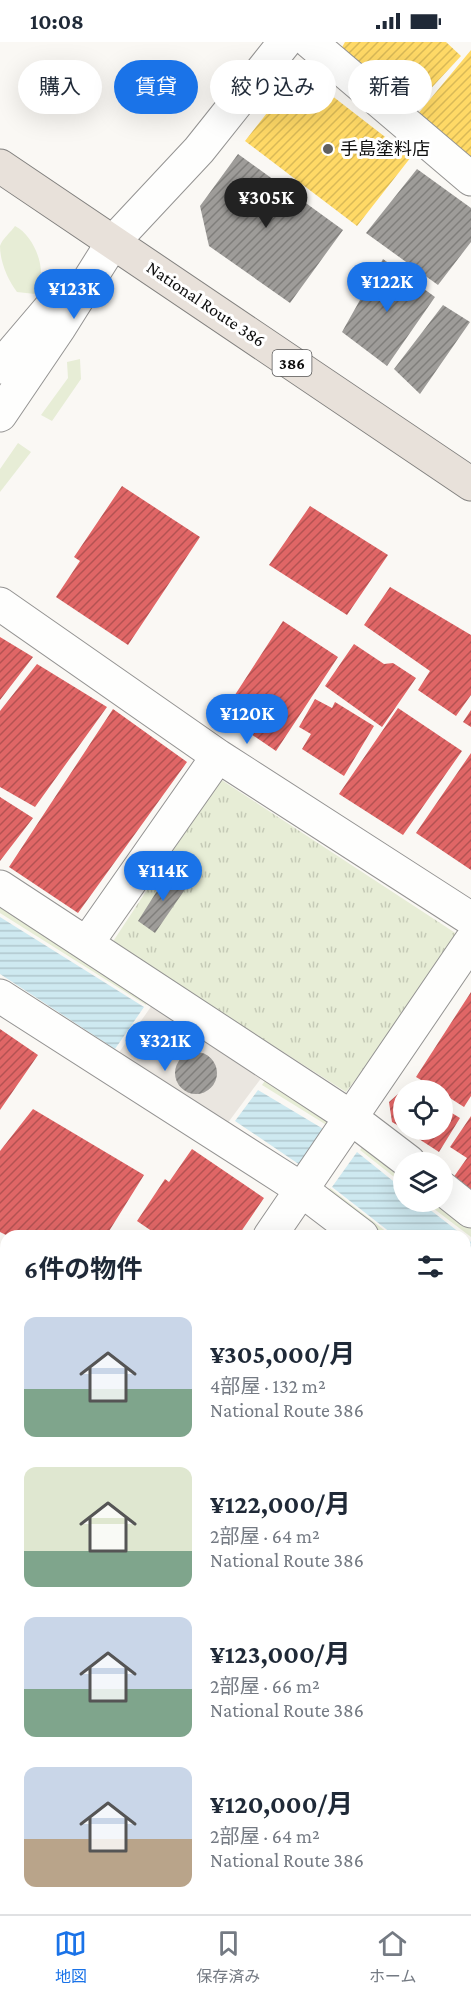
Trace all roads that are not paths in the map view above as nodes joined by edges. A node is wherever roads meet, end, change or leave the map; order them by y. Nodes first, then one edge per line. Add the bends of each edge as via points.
1 (285, 42) edge
2 (310, 42) edge
3 (0, 166) edge
4 (471, 179) edge
5 (113, 242) junction
6 (0, 367) edge
7 (0, 415) edge
8 (471, 484) edge
9 (0, 604) edge
10 (218, 756) junction
11 (0, 887) edge
12 (471, 919) edge
13 (471, 941) edge
14 (87, 944) junction
15 (0, 996) edge
16 (352, 1118) junction
17 (396, 1152) edge
18 (301, 1189) junction
19 (453, 1196) edge
20 (471, 1210) edge
21 (274, 1230) edge
22 (354, 1230) edge

1 - 5 street via 199,150
2 - 4 street
3 - 5 highway, National Route 386 / 386
5 - 6 street via 42,316
5 - 7 street
5 - 8 highway, National Route 386 / 386
9 - 10 street
10 - 12 street
10 - 14 street
11 - 14 street
13 - 16 street
14 - 16 street
15 - 18 street
16 - 17 street
16 - 18 street
18 - 21 street
18 - 22 street
19 - 20 street

